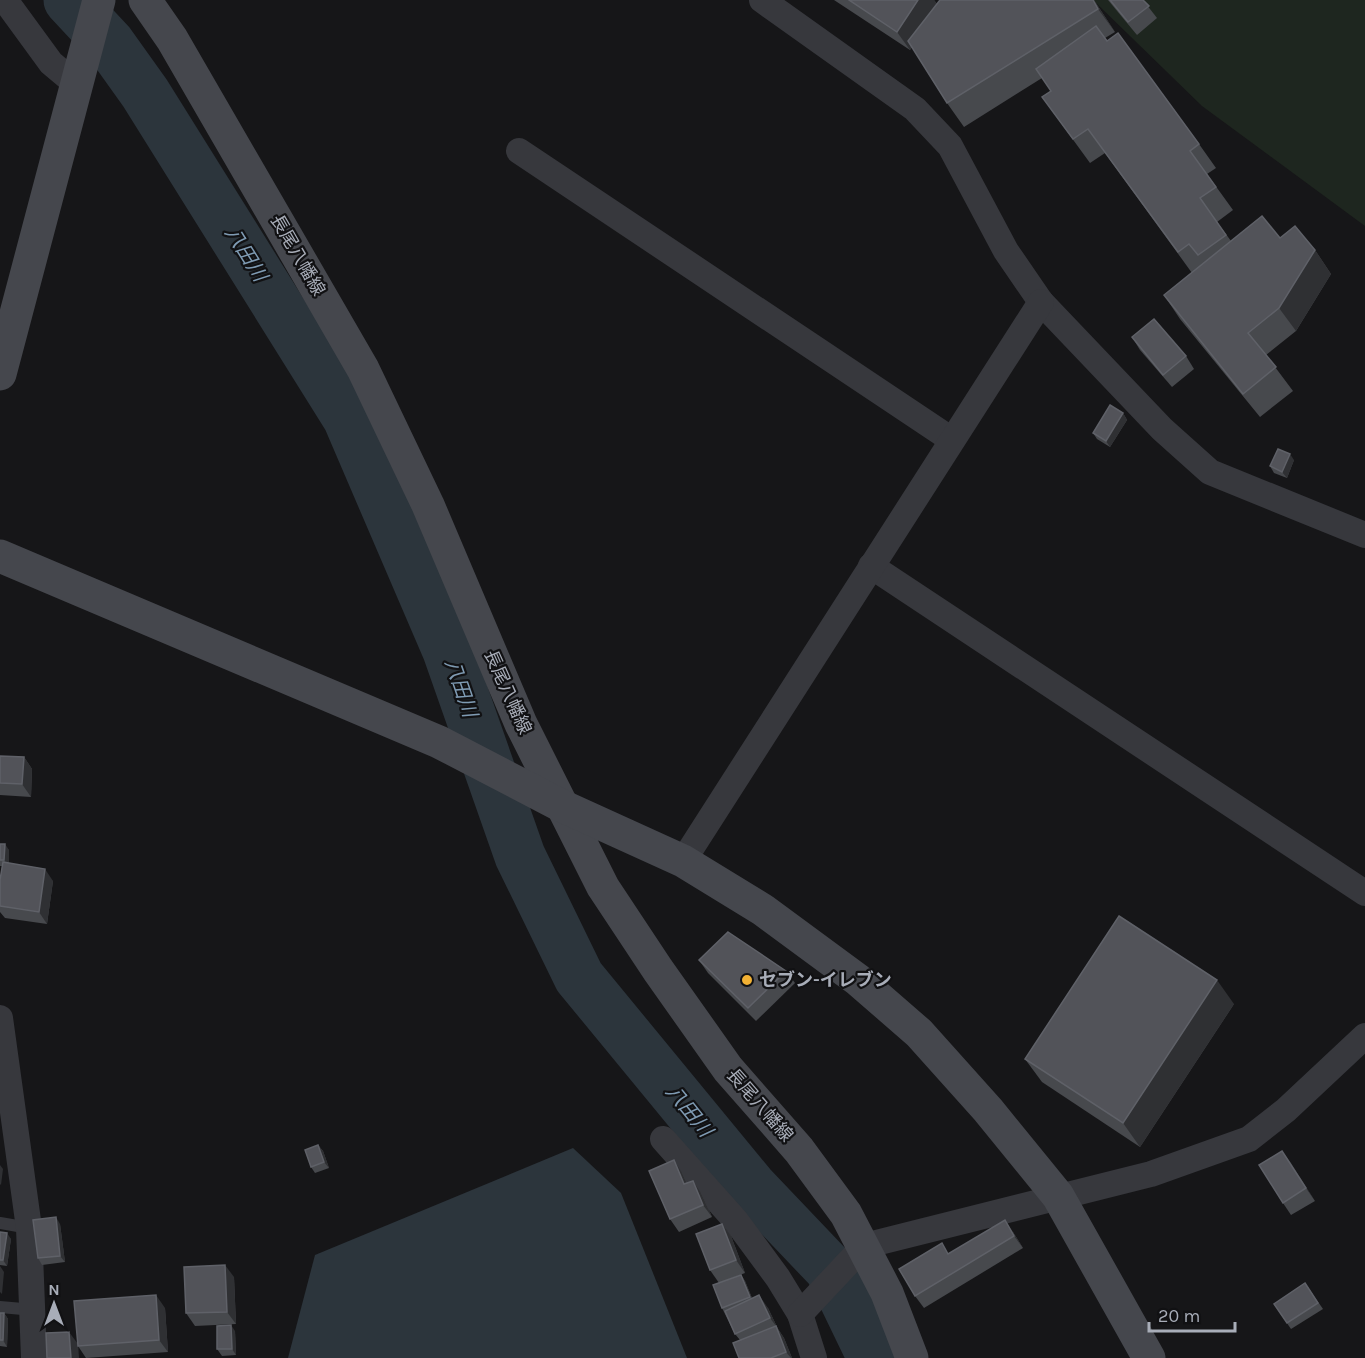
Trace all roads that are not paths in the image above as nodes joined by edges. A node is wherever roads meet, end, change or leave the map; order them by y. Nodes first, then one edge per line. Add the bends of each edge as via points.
1 (5, 0) edge
2 (99, 0) edge
3 (145, 0) edge
4 (762, 0) edge
5 (77, 80) junction
6 (519, 151) dead end
7 (1041, 302) junction
8 (0, 374) edge
9 (952, 440) junction
10 (1365, 535) edge
11 (0, 556) edge
12 (871, 566) junction
13 (562, 806) junction
14 (683, 861) junction
15 (1365, 893) edge
16 (0, 1018) edge
17 (1365, 1036) edge
18 (663, 1139) dead end
19 (1058, 1196) junction
20 (0, 1223) edge
21 (29, 1228) junction
22 (854, 1256) junction
23 (0, 1307) edge
24 (34, 1310) junction
25 (800, 1314) junction
26 (34, 1358) edge
27 (814, 1358) edge
28 (912, 1358) edge
29 (1149, 1358) edge

1 - 5 street via 51,63
2 - 5 main road
3 - 13 main road, 長尾八幡線 via 238,150 363,369 428,505 521,724
4 - 7 street via 915,109 950,146 1006,251
5 - 8 main road
6 - 9 street
7 - 9 street
7 - 10 street via 1162,429 1210,472
9 - 12 street
11 - 13 main road via 439,742
12 - 14 street
12 - 15 street
13 - 14 main road
13 - 22 main road, 長尾八幡線 via 603,887 658,970 728,1069 799,1150 846,1214
14 - 19 main road via 764,910 858,980 919,1033
16 - 21 street via 14,1147
17 - 19 street via 1249,1139 1150,1174
18 - 25 street via 736,1221
19 - 22 street
19 - 29 main road
20 - 21 lane
21 - 24 street
22 - 25 street
22 - 28 main road, 長尾八幡線 via 887,1293
23 - 24 lane
24 - 26 street
25 - 27 street

